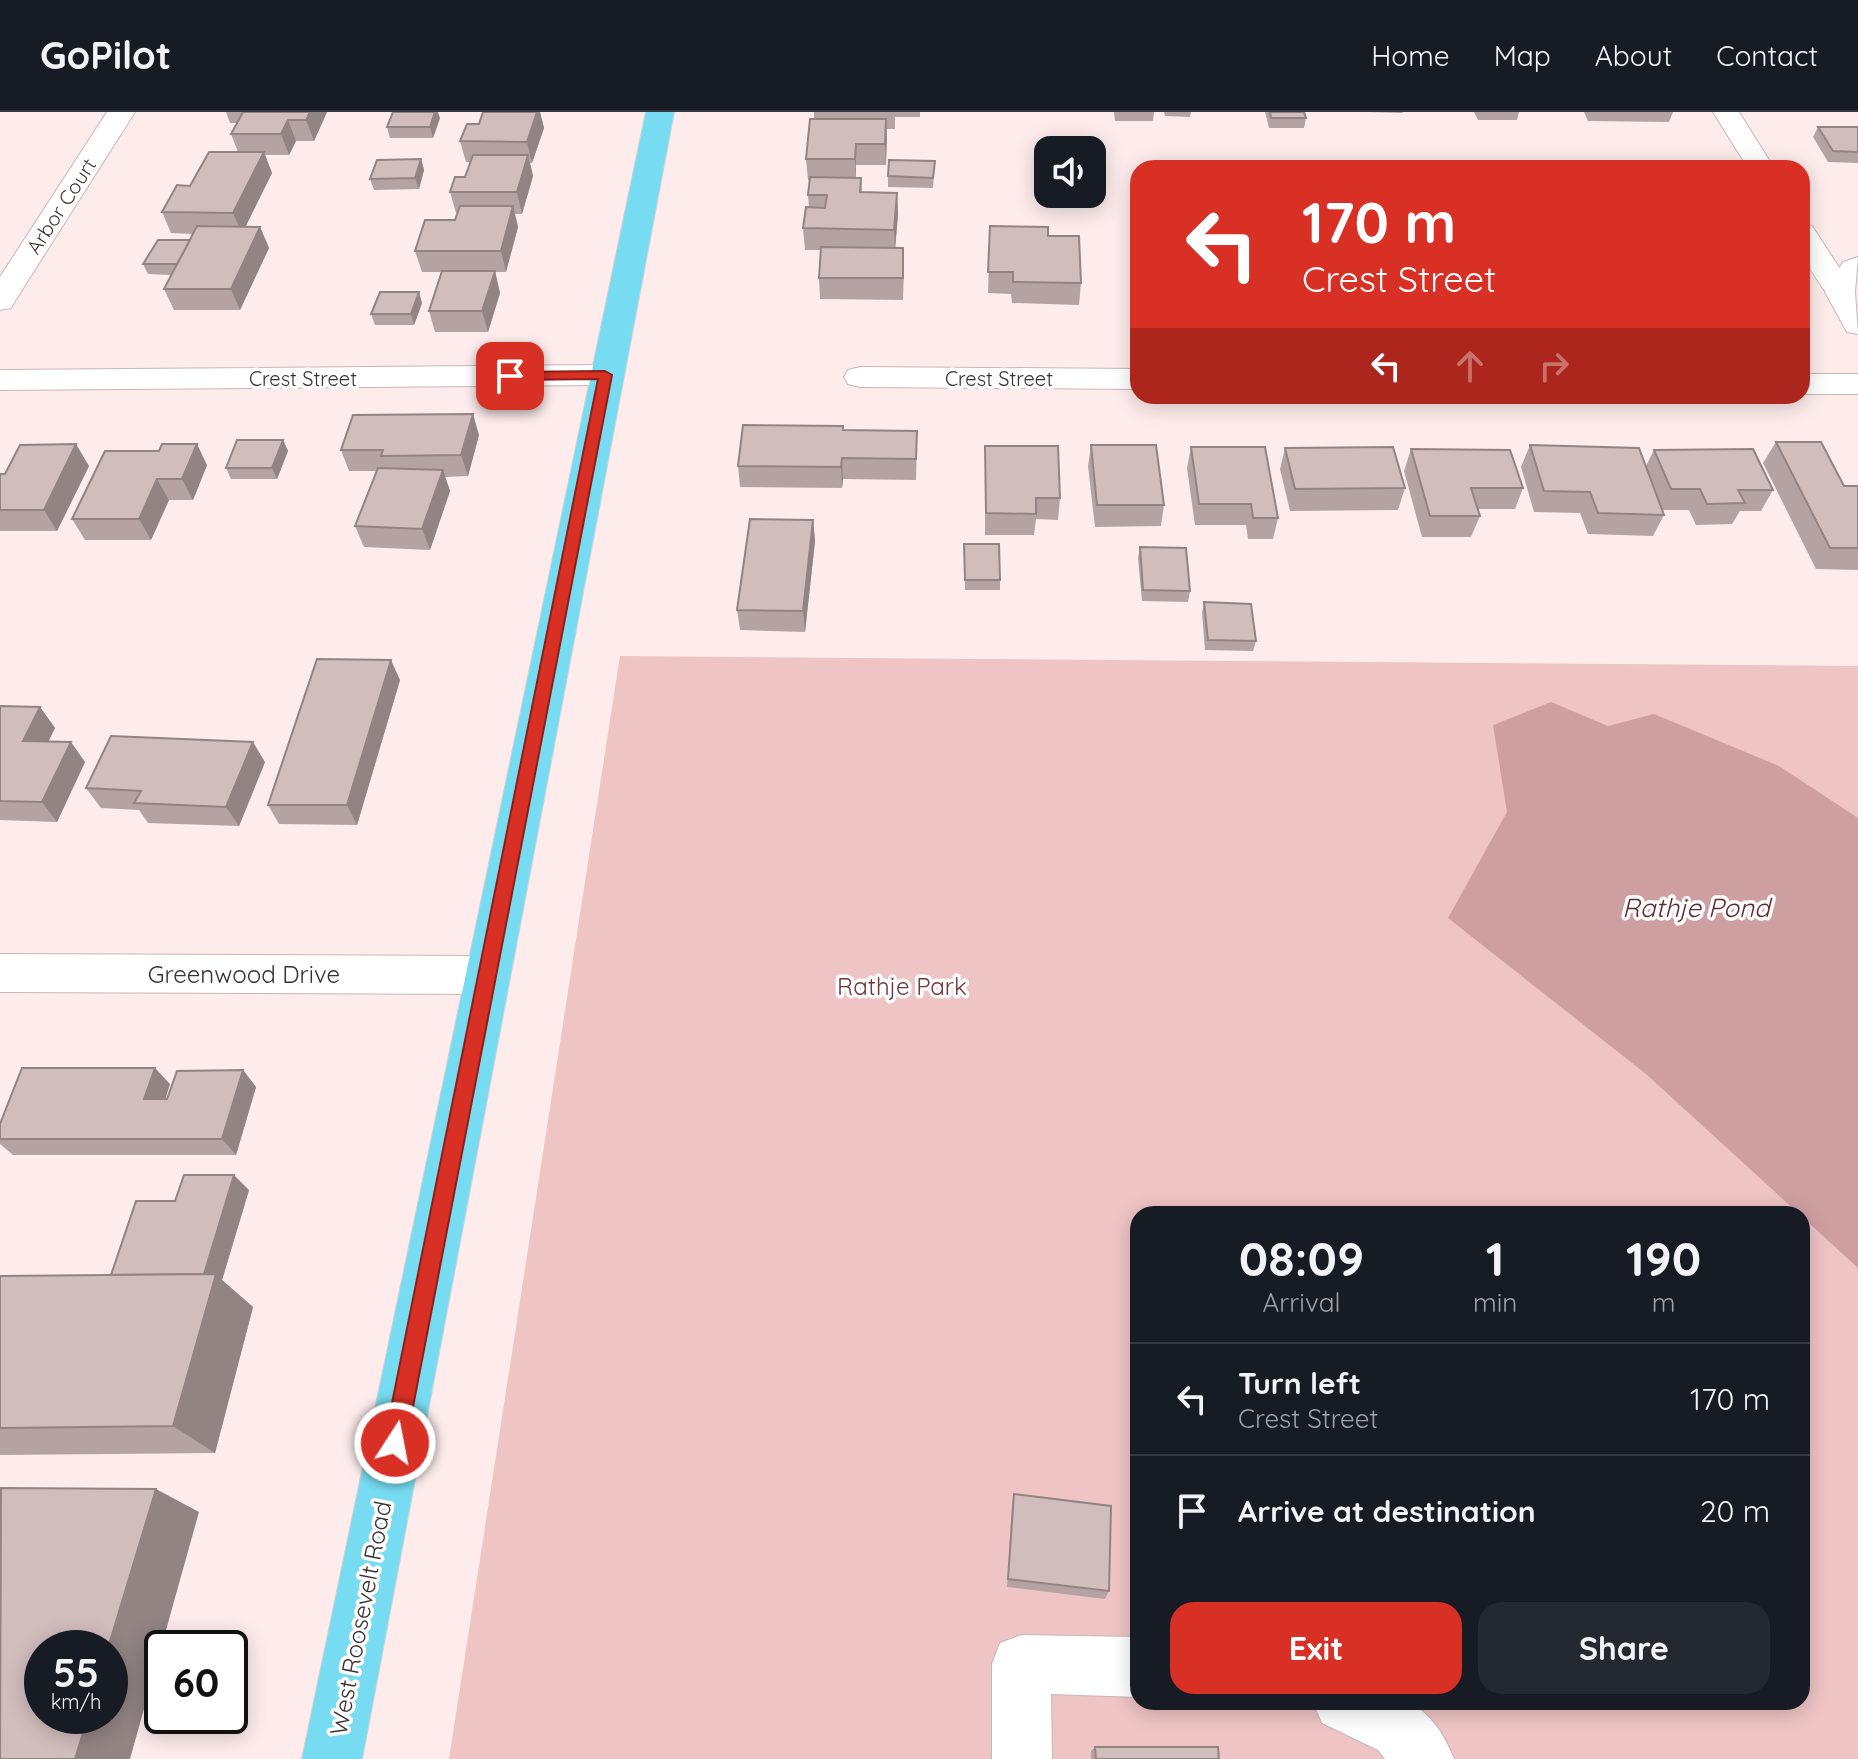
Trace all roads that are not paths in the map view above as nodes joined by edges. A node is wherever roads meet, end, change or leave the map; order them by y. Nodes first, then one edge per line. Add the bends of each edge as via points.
1 (121, 112) edge
2 (660, 112) edge
3 (1726, 112) edge
4 (1756, 160) edge
5 (1810, 239) edge
6 (1851, 275) edge
7 (0, 301) edge
8 (1858, 325) edge
9 (605, 375) junction
10 (860, 377) dead end
11 (1130, 379) edge
12 (0, 380) edge
13 (1810, 384) edge
14 (1858, 384) edge
15 (0, 973) edge
16 (488, 975) junction
17 (1130, 1667) edge
18 (1360, 1710) edge
19 (332, 1759) edge
20 (1022, 1759) edge
21 (1424, 1759) edge

1 - 7 street, Arbor Court
2 - 9 main road, West Roosevelt Road
3 - 4 street
5 - 6 street
6 - 8 street
9 - 12 street, Crest Street
9 - 16 main road, West Roosevelt Road
10 - 11 street, Crest Street
13 - 14 street
15 - 16 street, Greenwood Drive
16 - 19 main road, West Roosevelt Road
17 - 20 street via 1021,1664
18 - 21 street via 1399,1729

